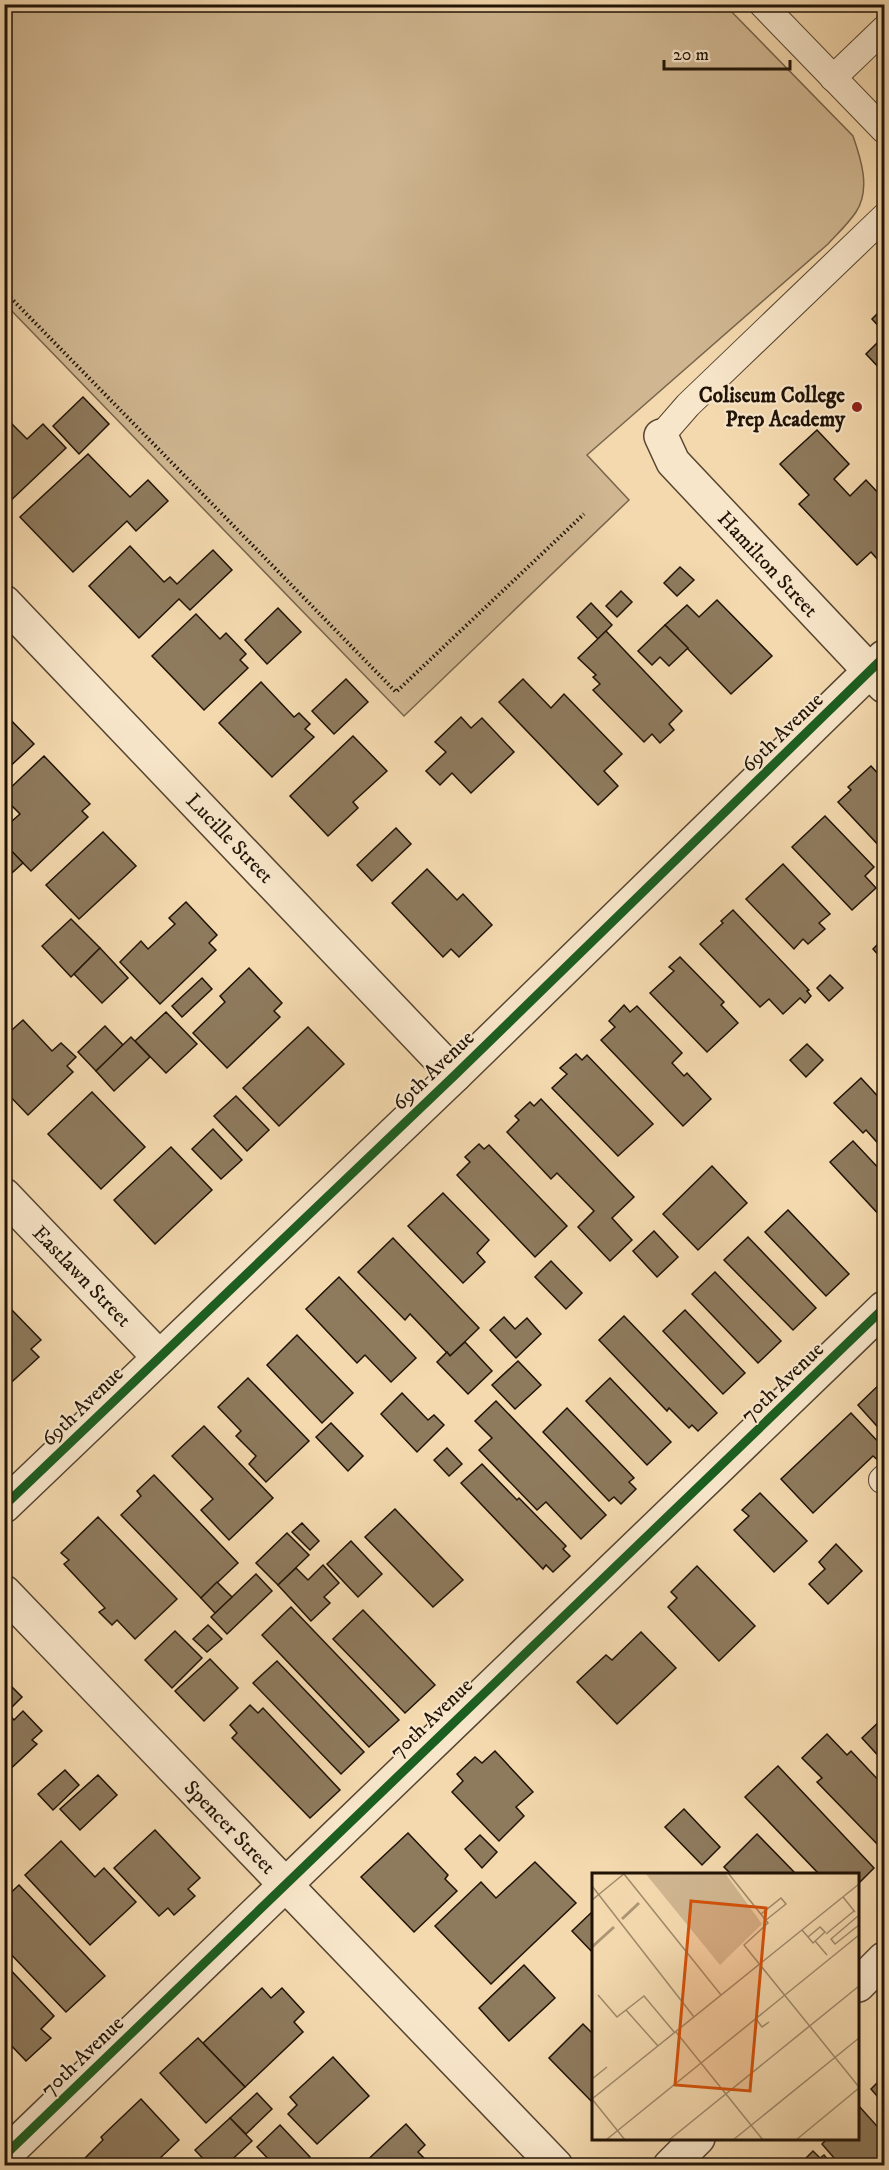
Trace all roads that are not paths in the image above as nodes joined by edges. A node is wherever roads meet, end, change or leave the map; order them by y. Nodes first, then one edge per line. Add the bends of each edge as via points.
1 (762, 4) edge
2 (885, 29) edge
3 (833, 78) junction
4 (885, 130) edge
5 (885, 217) edge
6 (661, 436) joint
7 (4, 602) edge
8 (880, 672) edge
9 (455, 1075) junction
10 (4, 1195) edge
11 (883, 1312) edge
12 (159, 1357) junction
13 (4, 1506) edge
14 (4, 1592) edge
15 (285, 1884) junction
16 (885, 1959) edge
17 (859, 1984) edge
18 (697, 2140) edge
19 (4, 2156) edge
20 (556, 2166) edge
21 (670, 2166) edge

1 - 3 lane
2 - 3 lane
3 - 4 lane
5 - 6 lane via 688,405
6 - 8 street, Hamilton Street via 673,462
7 - 9 street, Lucille Street
8 - 9 street, 69th Avenue
9 - 12 street, 69th Avenue
10 - 12 street, Eastlawn Street
11 - 15 street, 70th Avenue
12 - 13 street, 69th Avenue
14 - 15 street, Spencer Street
15 - 19 street, 70th Avenue
15 - 20 street, Spencer Street
16 - 17 street
18 - 21 street

